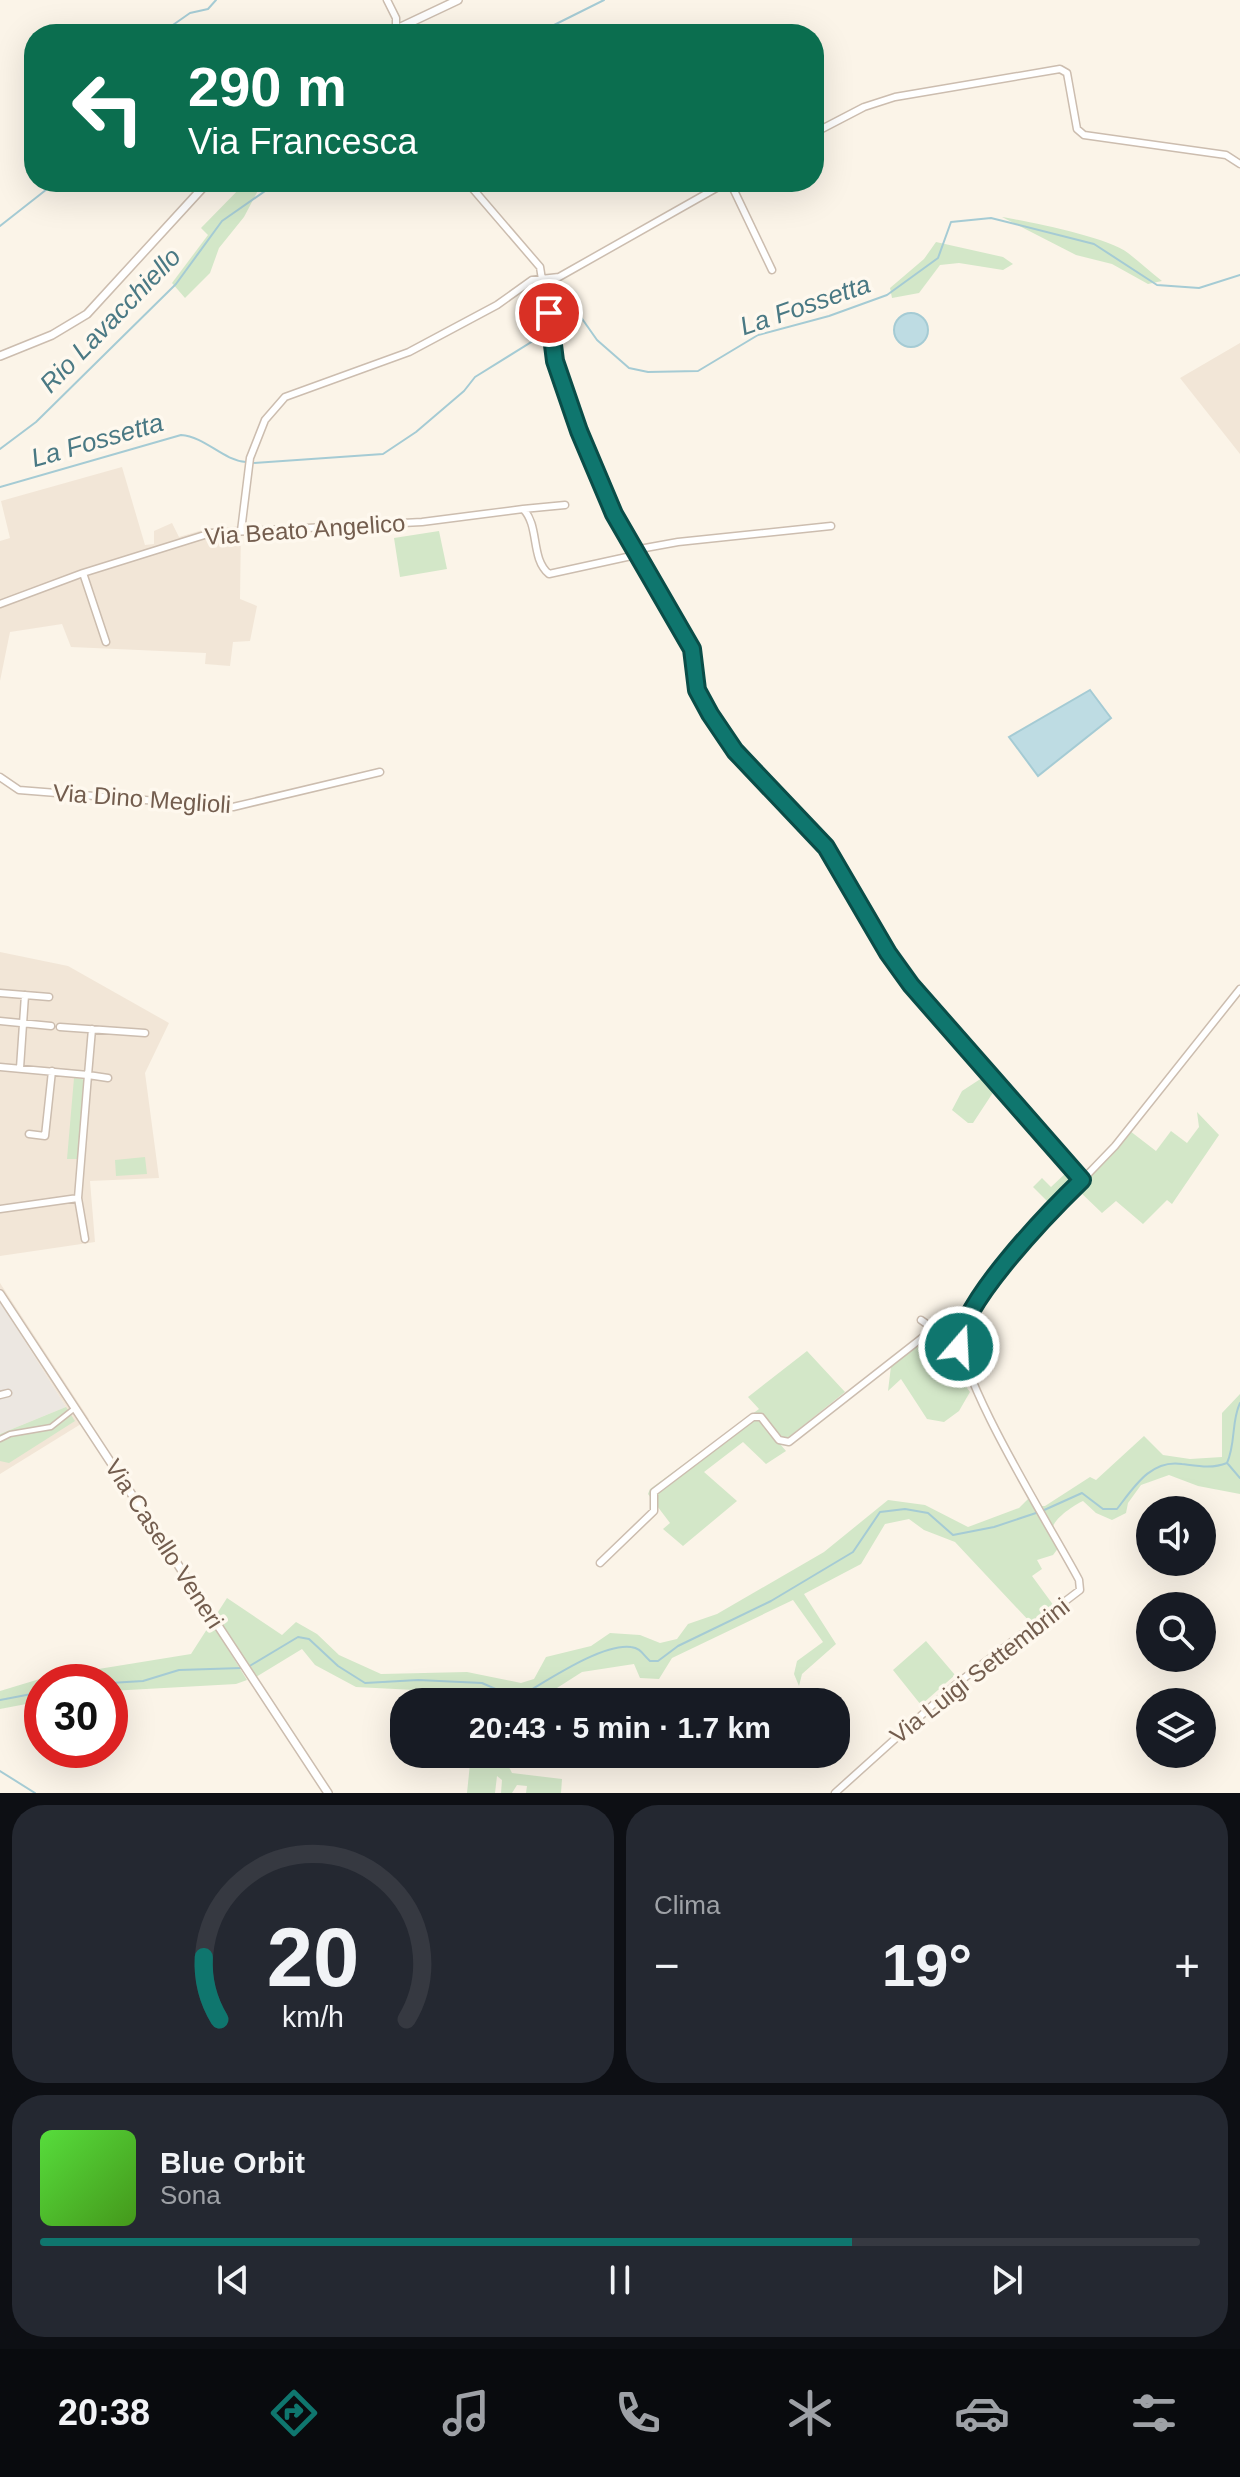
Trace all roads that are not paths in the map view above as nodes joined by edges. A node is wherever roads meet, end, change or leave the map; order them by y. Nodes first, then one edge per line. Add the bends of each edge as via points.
1 (387, 0) edge
2 (458, 0) edge
3 (396, 24) edge
4 (410, 24) edge
5 (824, 128) edge
6 (1240, 164) edge
7 (199, 192) edge
8 (476, 192) edge
9 (710, 192) edge
10 (733, 192) edge
11 (772, 270) dead end
12 (543, 279) junction
13 (0, 356) edge
14 (565, 505) dead end
15 (523, 509) junction
16 (831, 526) dead end
17 (241, 531) junction
18 (635, 553) junction
19 (83, 573) junction
20 (0, 604) edge
21 (106, 642) dead end
22 (380, 772) dead end
23 (0, 777) edge
24 (1240, 989) edge
25 (0, 993) edge
26 (25, 995) junction
27 (49, 997) dead end
28 (0, 1021) edge
29 (23, 1023) junction
30 (51, 1026) dead end
31 (60, 1027) dead end
32 (92, 1029) junction
33 (145, 1033) dead end
34 (0, 1067) edge
35 (20, 1068) junction
36 (52, 1071) junction
37 (88, 1075) junction
38 (108, 1078) dead end
39 (29, 1134) dead end
40 (1082, 1180) junction
41 (78, 1198) junction
42 (0, 1209) edge
43 (85, 1239) dead end
44 (0, 1294) edge
45 (921, 1320) dead end
46 (932, 1330) junction
47 (959, 1347) junction
48 (75, 1408) junction
49 (0, 1439) edge
50 (600, 1563) dead end
51 (328, 1793) edge
52 (835, 1793) edge

1 - 3 street
2 - 4 street
5 - 6 street via 884,100 1064,69 1081,134 1226,155
7 - 13 street via 87,314
8 - 12 street via 528,249
9 - 12 street via 559,277
10 - 11 street
12 - 17 street via 532,280 409,352 285,397 265,420 250,458
12 - 18 street via 555,361 566,396
14 - 15 street, Via Beato Angelico
15 - 17 street, Via Beato Angelico via 422,522
15 - 18 street via 549,574
16 - 18 street via 681,541
17 - 19 street, Via Beato Angelico via 211,533
18 - 40 street via 692,649 697,690 722,734 826,847 901,972
19 - 20 street, Via Beato Angelico
19 - 21 street
22 - 23 street, Via Dino Meglioli via 233,807 19,790
24 - 40 street
25 - 26 street
26 - 27 street
26 - 29 street
28 - 29 street
29 - 30 street
29 - 35 street
31 - 32 street
32 - 33 street
32 - 37 street
34 - 35 street
35 - 36 street
36 - 37 street
36 - 39 street via 45,1136
37 - 38 street
37 - 41 street
40 - 47 street via 1035,1229 964,1319
41 - 42 street
41 - 43 street
44 - 48 street, Via Casello Veneri
45 - 46 street
46 - 47 street
46 - 50 street via 789,1442 781,1441 761,1417 753,1417 654,1492 654,1511
47 - 52 street, Via Luigi Settembrini via 1006,1450 1079,1580 1078,1594 955,1685
48 - 49 street via 51,1427
48 - 51 street, Via Casello Veneri

